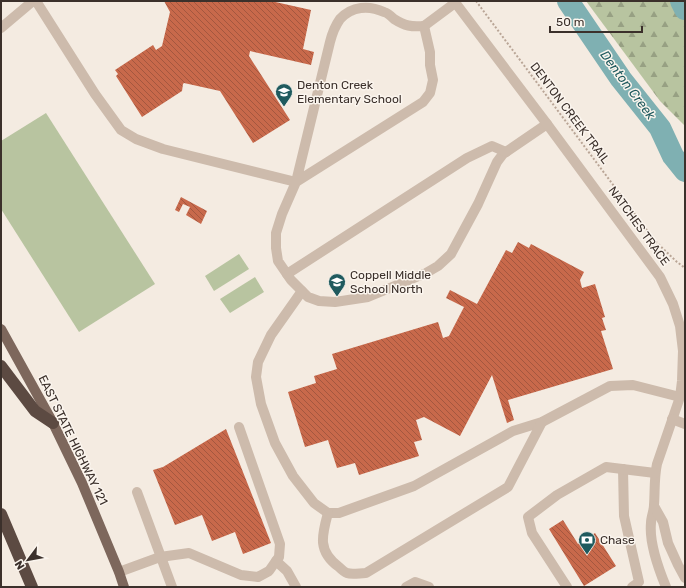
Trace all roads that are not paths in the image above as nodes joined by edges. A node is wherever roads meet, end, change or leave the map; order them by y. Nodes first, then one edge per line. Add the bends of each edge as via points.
1 (34, 1) edge
2 (455, 2) edge
3 (424, 26) junction
4 (1, 28) edge
5 (547, 124) junction
6 (506, 152) junction
7 (296, 182) junction
8 (287, 274) junction
9 (302, 292) junction
10 (682, 325) edge
11 (1, 329) edge
12 (1, 366) edge
13 (680, 397) junction
14 (672, 419) junction
15 (542, 422) junction
16 (53, 423) junction
17 (685, 424) edge
18 (239, 427) dead end
19 (623, 469) junction
20 (655, 473) junction
21 (137, 492) dead end
22 (654, 506) junction
23 (328, 513) junction
24 (1, 514) edge
25 (160, 557) junction
26 (276, 561) junction
27 (119, 572) junction
28 (685, 578) edge
29 (32, 587) edge
30 (124, 587) edge
31 (172, 587) edge
32 (296, 587) edge
33 (406, 587) edge
34 (429, 587) edge
35 (567, 587) edge
36 (632, 587) edge
37 (666, 587) edge

1 - 4 street
1 - 7 street via 121,130 136,139 163,149
2 - 3 street
2 - 5 street, NATCHES TRACE
3 - 7 street via 433,80 430,93 423,102
3 - 7 street via 409,27 385,12 370,7 359,8 341,18 334,28 330,42
5 - 6 street
5 - 10 street, NATCHES TRACE via 660,277
6 - 8 street via 492,146 464,160
6 - 9 street via 497,162 451,254 438,266 368,297 335,302 319,301 308,298
7 - 8 street via 276,233 278,261
8 - 9 street
9 - 23 street via 271,335 258,362 256,377 261,404 275,443 293,476 314,503
10 - 13 street, NATCHES TRACE
11 - 16 main road, EAST STATE HIGHWAY 121
12 - 16 highway via 35,411
13 - 14 street, NATCHES TRACE
13 - 15 street via 633,385 610,386
14 - 17 street
14 - 20 street, NATCHES TRACE
15 - 23 street via 513,431 414,486 339,513
15 - 23 street via 508,487 366,573 347,573 329,558 322,542
16 - 27 main road, EAST STATE HIGHWAY 121 via 82,483
18 - 26 street via 280,544 279,558
19 - 20 street
19 - 35 street via 606,467 557,495 528,517 532,533
19 - 36 street via 624,516 638,582
20 - 22 street, NATCHES TRACE
21 - 25 street
22 - 28 street, NATCHES TRACE
22 - 37 street, NATCHES TRACE via 650,525 652,542
24 - 29 highway
25 - 26 street via 189,553 241,575 258,577 269,571
25 - 27 street
25 - 31 street
26 - 32 street via 287,570
27 - 30 main road, EAST STATE HIGHWAY 121
33 - 34 street via 415,582

